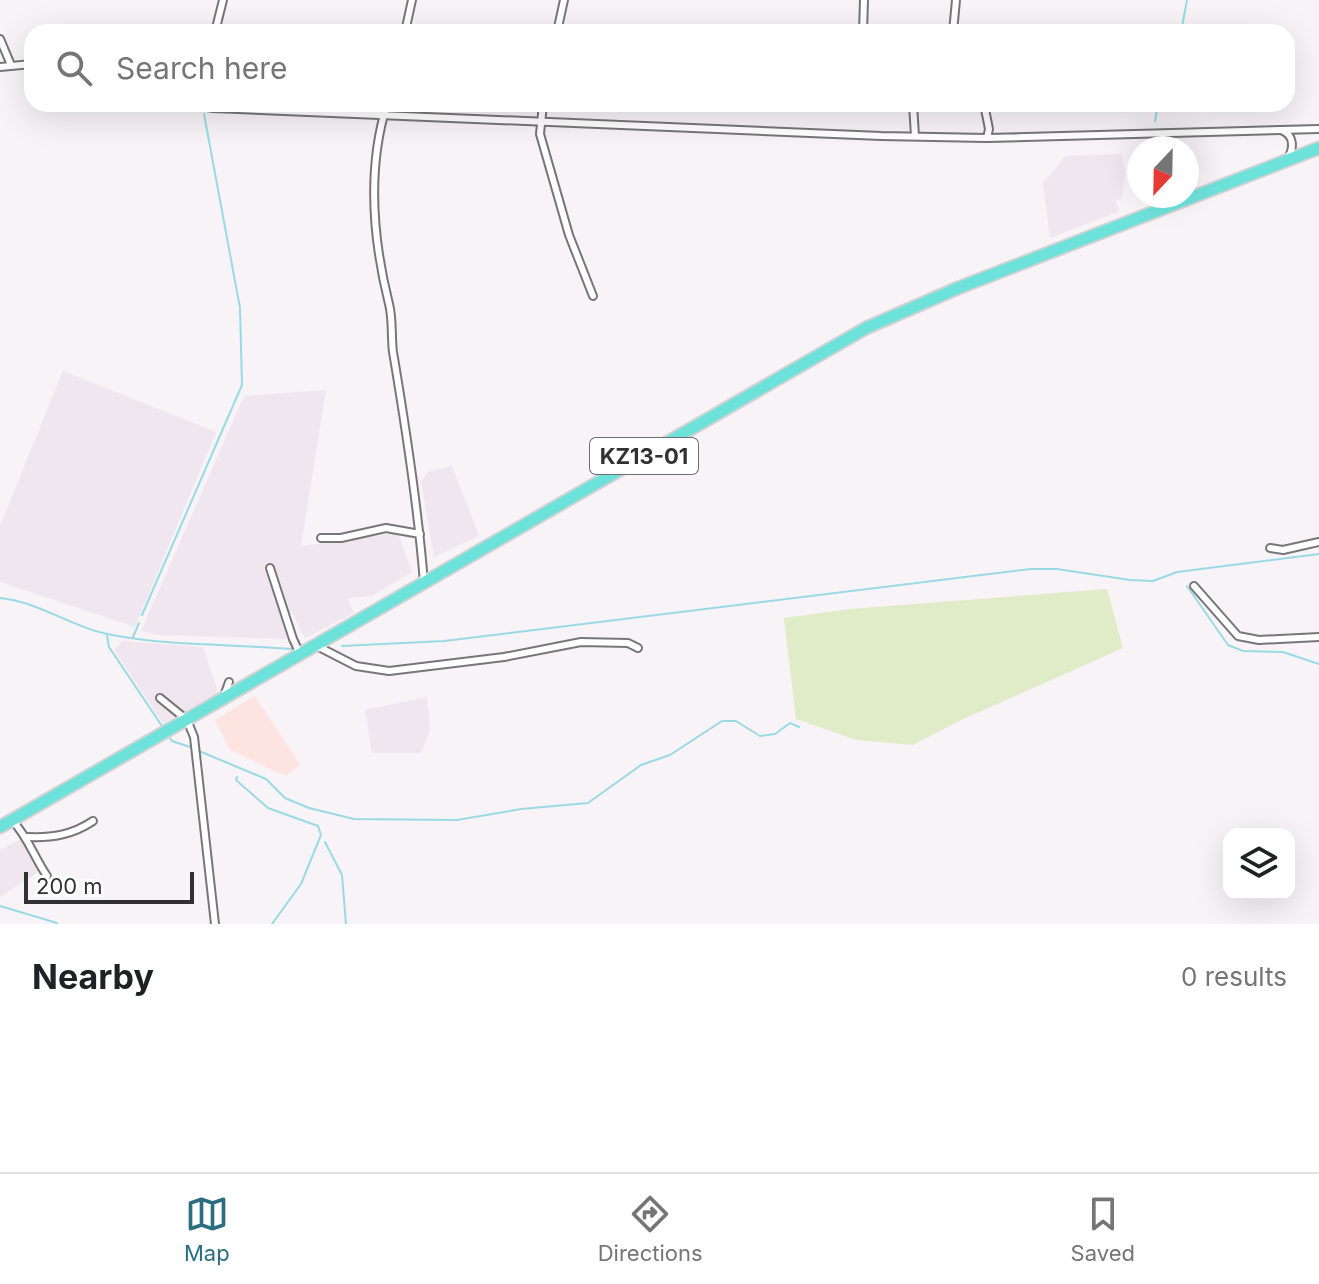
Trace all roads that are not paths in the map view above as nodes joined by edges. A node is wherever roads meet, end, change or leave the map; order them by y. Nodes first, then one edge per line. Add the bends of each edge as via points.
1 (223, 0) edge
2 (412, 0) edge
3 (564, 0) edge
4 (864, 0) edge
5 (956, 0) edge
6 (217, 24) edge
7 (407, 24) edge
8 (559, 24) edge
9 (863, 24) edge
10 (954, 24) edge
11 (0, 39) edge
12 (24, 64) edge
13 (11, 65) junction
14 (0, 67) edge
15 (328, 112) edge
16 (384, 112) edge
17 (542, 112) edge
18 (914, 112) edge
19 (986, 112) edge
20 (383, 115) junction
21 (540, 122) junction
22 (1319, 129) edge
23 (1280, 130) junction
24 (915, 136) junction
25 (987, 138) junction
26 (1319, 148) edge
27 (1287, 160) junction
28 (593, 296) dead end
29 (420, 534) junction
30 (321, 538) dead end
31 (1319, 542) edge
32 (1270, 548) dead end
33 (270, 568) dead end
34 (424, 583) junction
35 (1194, 586) dead end
36 (283, 636) dead end
37 (1319, 637) edge
38 (293, 639) junction
39 (317, 646) junction
40 (638, 648) dead end
41 (301, 656) junction
42 (229, 682) dead end
43 (160, 698) dead end
44 (223, 699) junction
45 (187, 720) junction
46 (12, 820) junction
47 (93, 821) dead end
48 (0, 827) edge
49 (28, 837) junction
50 (47, 876) dead end
51 (215, 924) edge

1 - 6 street
2 - 7 street
3 - 8 street
4 - 9 street
5 - 10 street
11 - 13 street
12 - 13 street
13 - 14 street
15 - 20 street
16 - 20 street
17 - 21 street
18 - 24 street
19 - 25 street
20 - 21 street
20 - 29 street via 374,172 379,251
21 - 24 street
21 - 28 street via 569,235
22 - 23 street
23 - 25 street
23 - 27 street via 1292,142
24 - 25 street
26 - 27 highway, KZ13-01
27 - 34 highway, KZ13-01 via 866,328
29 - 30 street via 386,528
29 - 34 street
31 - 32 street
33 - 38 street
34 - 39 highway, KZ13-01
35 - 37 street via 1238,636
36 - 38 street
38 - 41 street
39 - 40 street via 356,666 389,671 581,642
39 - 41 highway, KZ13-01
41 - 44 highway, KZ13-01
42 - 44 street
43 - 45 street
44 - 45 highway, KZ13-01
45 - 46 highway, KZ13-01
45 - 51 street via 195,743
46 - 48 highway, KZ13-01
46 - 49 street
47 - 49 street via 62,835
49 - 50 street

